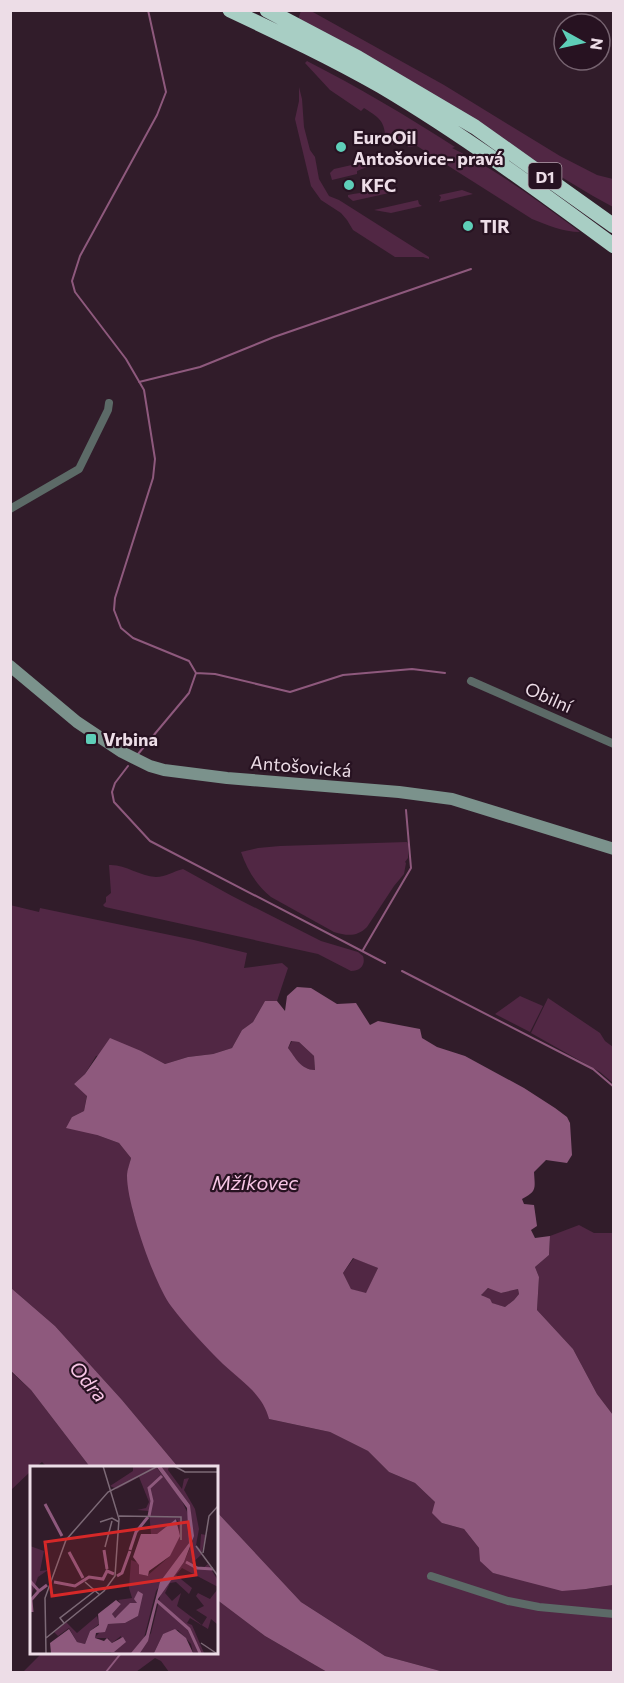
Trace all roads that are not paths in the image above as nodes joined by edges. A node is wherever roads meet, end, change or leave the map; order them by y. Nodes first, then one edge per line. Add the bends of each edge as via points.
1 (230, 10) edge
2 (267, 10) edge
3 (614, 226) edge
4 (614, 246) edge
5 (109, 404) dead end
6 (10, 509) edge
7 (10, 666) edge
8 (471, 681) dead end
9 (614, 744) edge
10 (614, 849) edge
11 (431, 1576) dead end
12 (614, 1614) edge

1 - 4 highway, D1 via 304,45 416,107
2 - 3 highway, D1 via 475,127
5 - 6 street via 79,469
7 - 10 street, Antošovická via 77,722 122,752 157,768 452,799
8 - 9 street, Obilní
11 - 12 street via 539,1607

